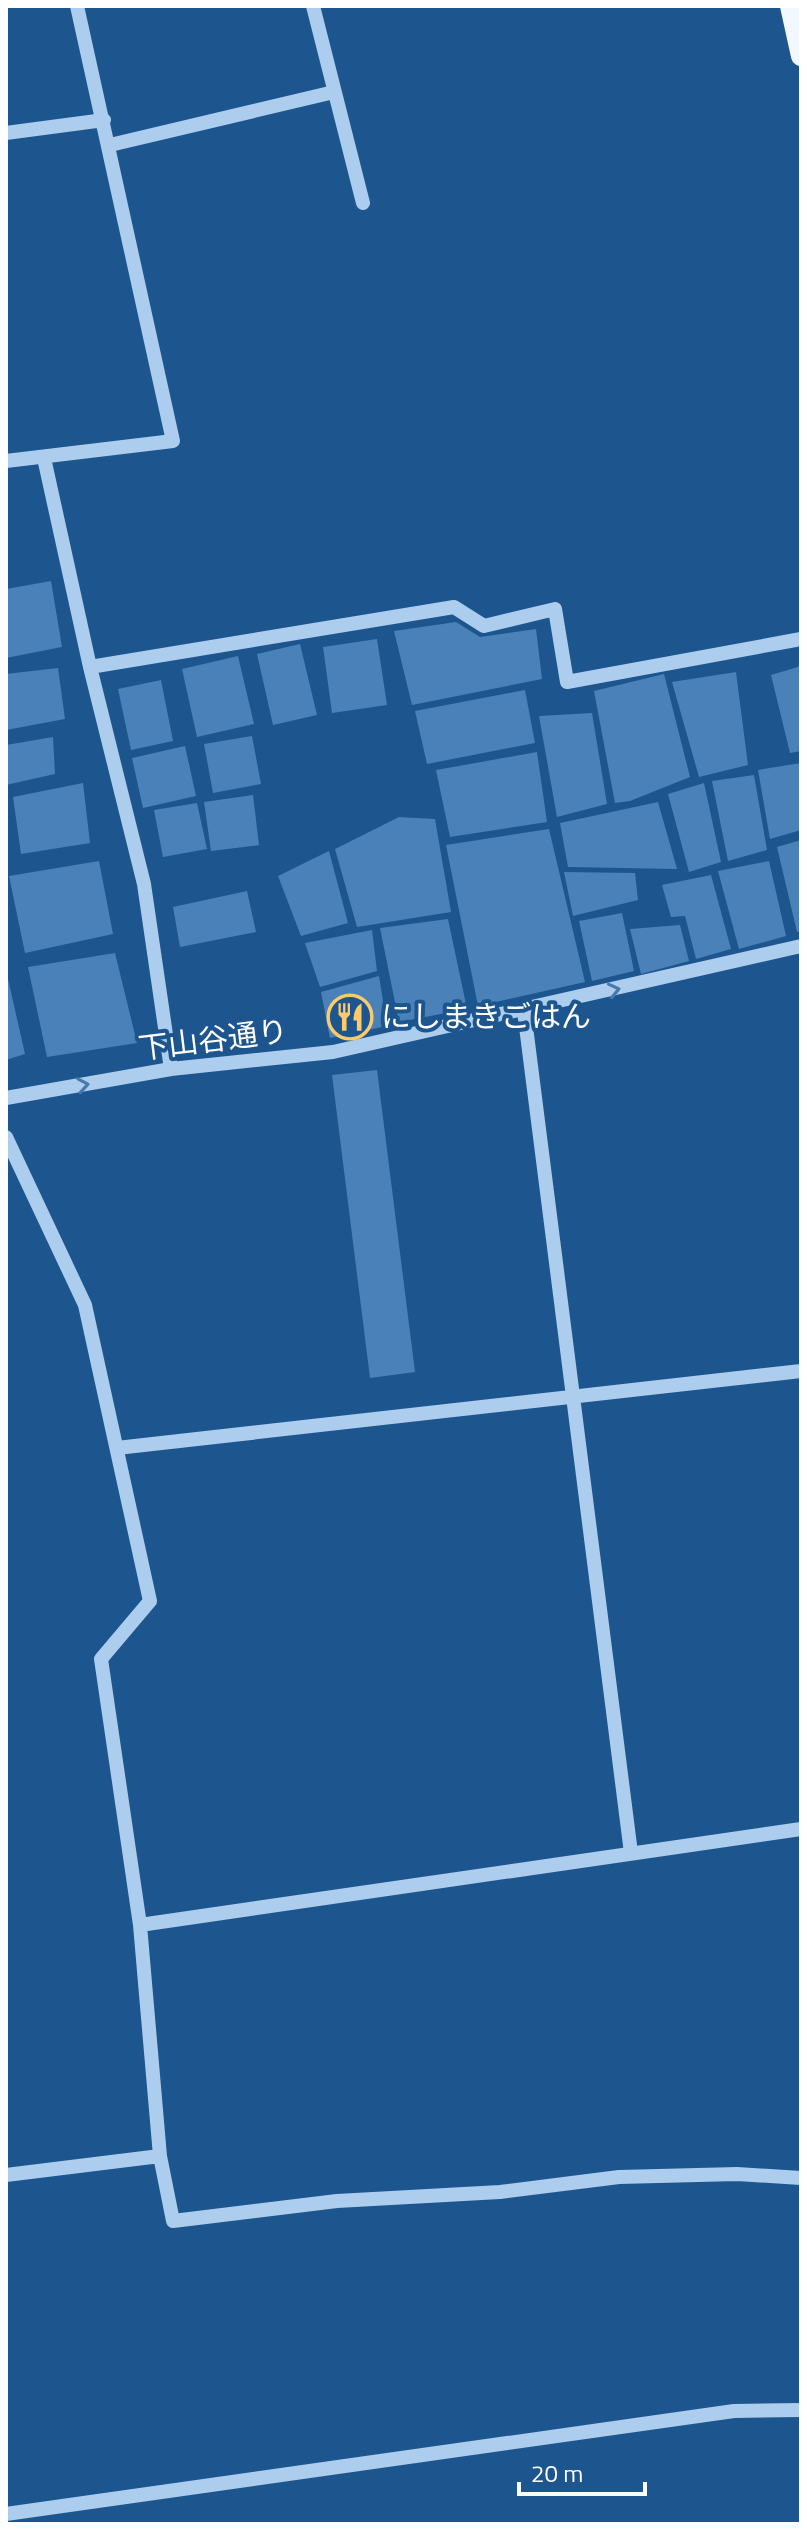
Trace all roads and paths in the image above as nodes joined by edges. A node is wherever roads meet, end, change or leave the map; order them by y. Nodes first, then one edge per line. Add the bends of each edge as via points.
1 (77, 6) edge
2 (313, 6) edge
3 (790, 6) edge
4 (801, 56) edge
5 (334, 92) junction
6 (104, 120) junction
7 (6, 133) edge
8 (110, 145) junction
9 (363, 203) dead end
10 (44, 458) junction
11 (6, 461) edge
12 (801, 639) edge
13 (90, 667) junction
14 (801, 946) edge
15 (524, 1011) junction
16 (171, 1069) junction
17 (6, 1098) edge
18 (6, 1137) edge
19 (801, 1371) edge
20 (574, 1398) junction
21 (117, 1448) junction
22 (801, 1829) edge
23 (631, 1853) junction
24 (140, 1925) junction
25 (160, 2156) junction
26 (6, 2175) edge
27 (801, 2178) edge
28 (801, 2410) edge
29 (64, 2508) junction
30 (6, 2514) edge
31 (67, 2524) edge

1 - 6 street
2 - 5 street
3 - 4 main road
5 - 8 street
5 - 9 street
6 - 7 street
6 - 8 street
8 - 10 street via 173,441
10 - 11 street
10 - 13 street
12 - 13 street via 567,682 555,609 484,626 454,607
13 - 16 street via 144,884
15 -> 14 street, 下山谷通り
15 - 16 street, 下山谷通り via 333,1052
15 - 20 street
17 -> 16 street, 下山谷通り
18 - 21 street via 85,1305
19 - 20 street
20 - 21 street
20 - 23 street
21 - 24 street via 150,1601 101,1659
22 - 23 street
23 - 24 street
24 - 25 street
25 - 26 street
25 - 27 street via 173,2221 619,2177
28 - 29 street via 734,2411
29 - 30 street
29 - 31 street

